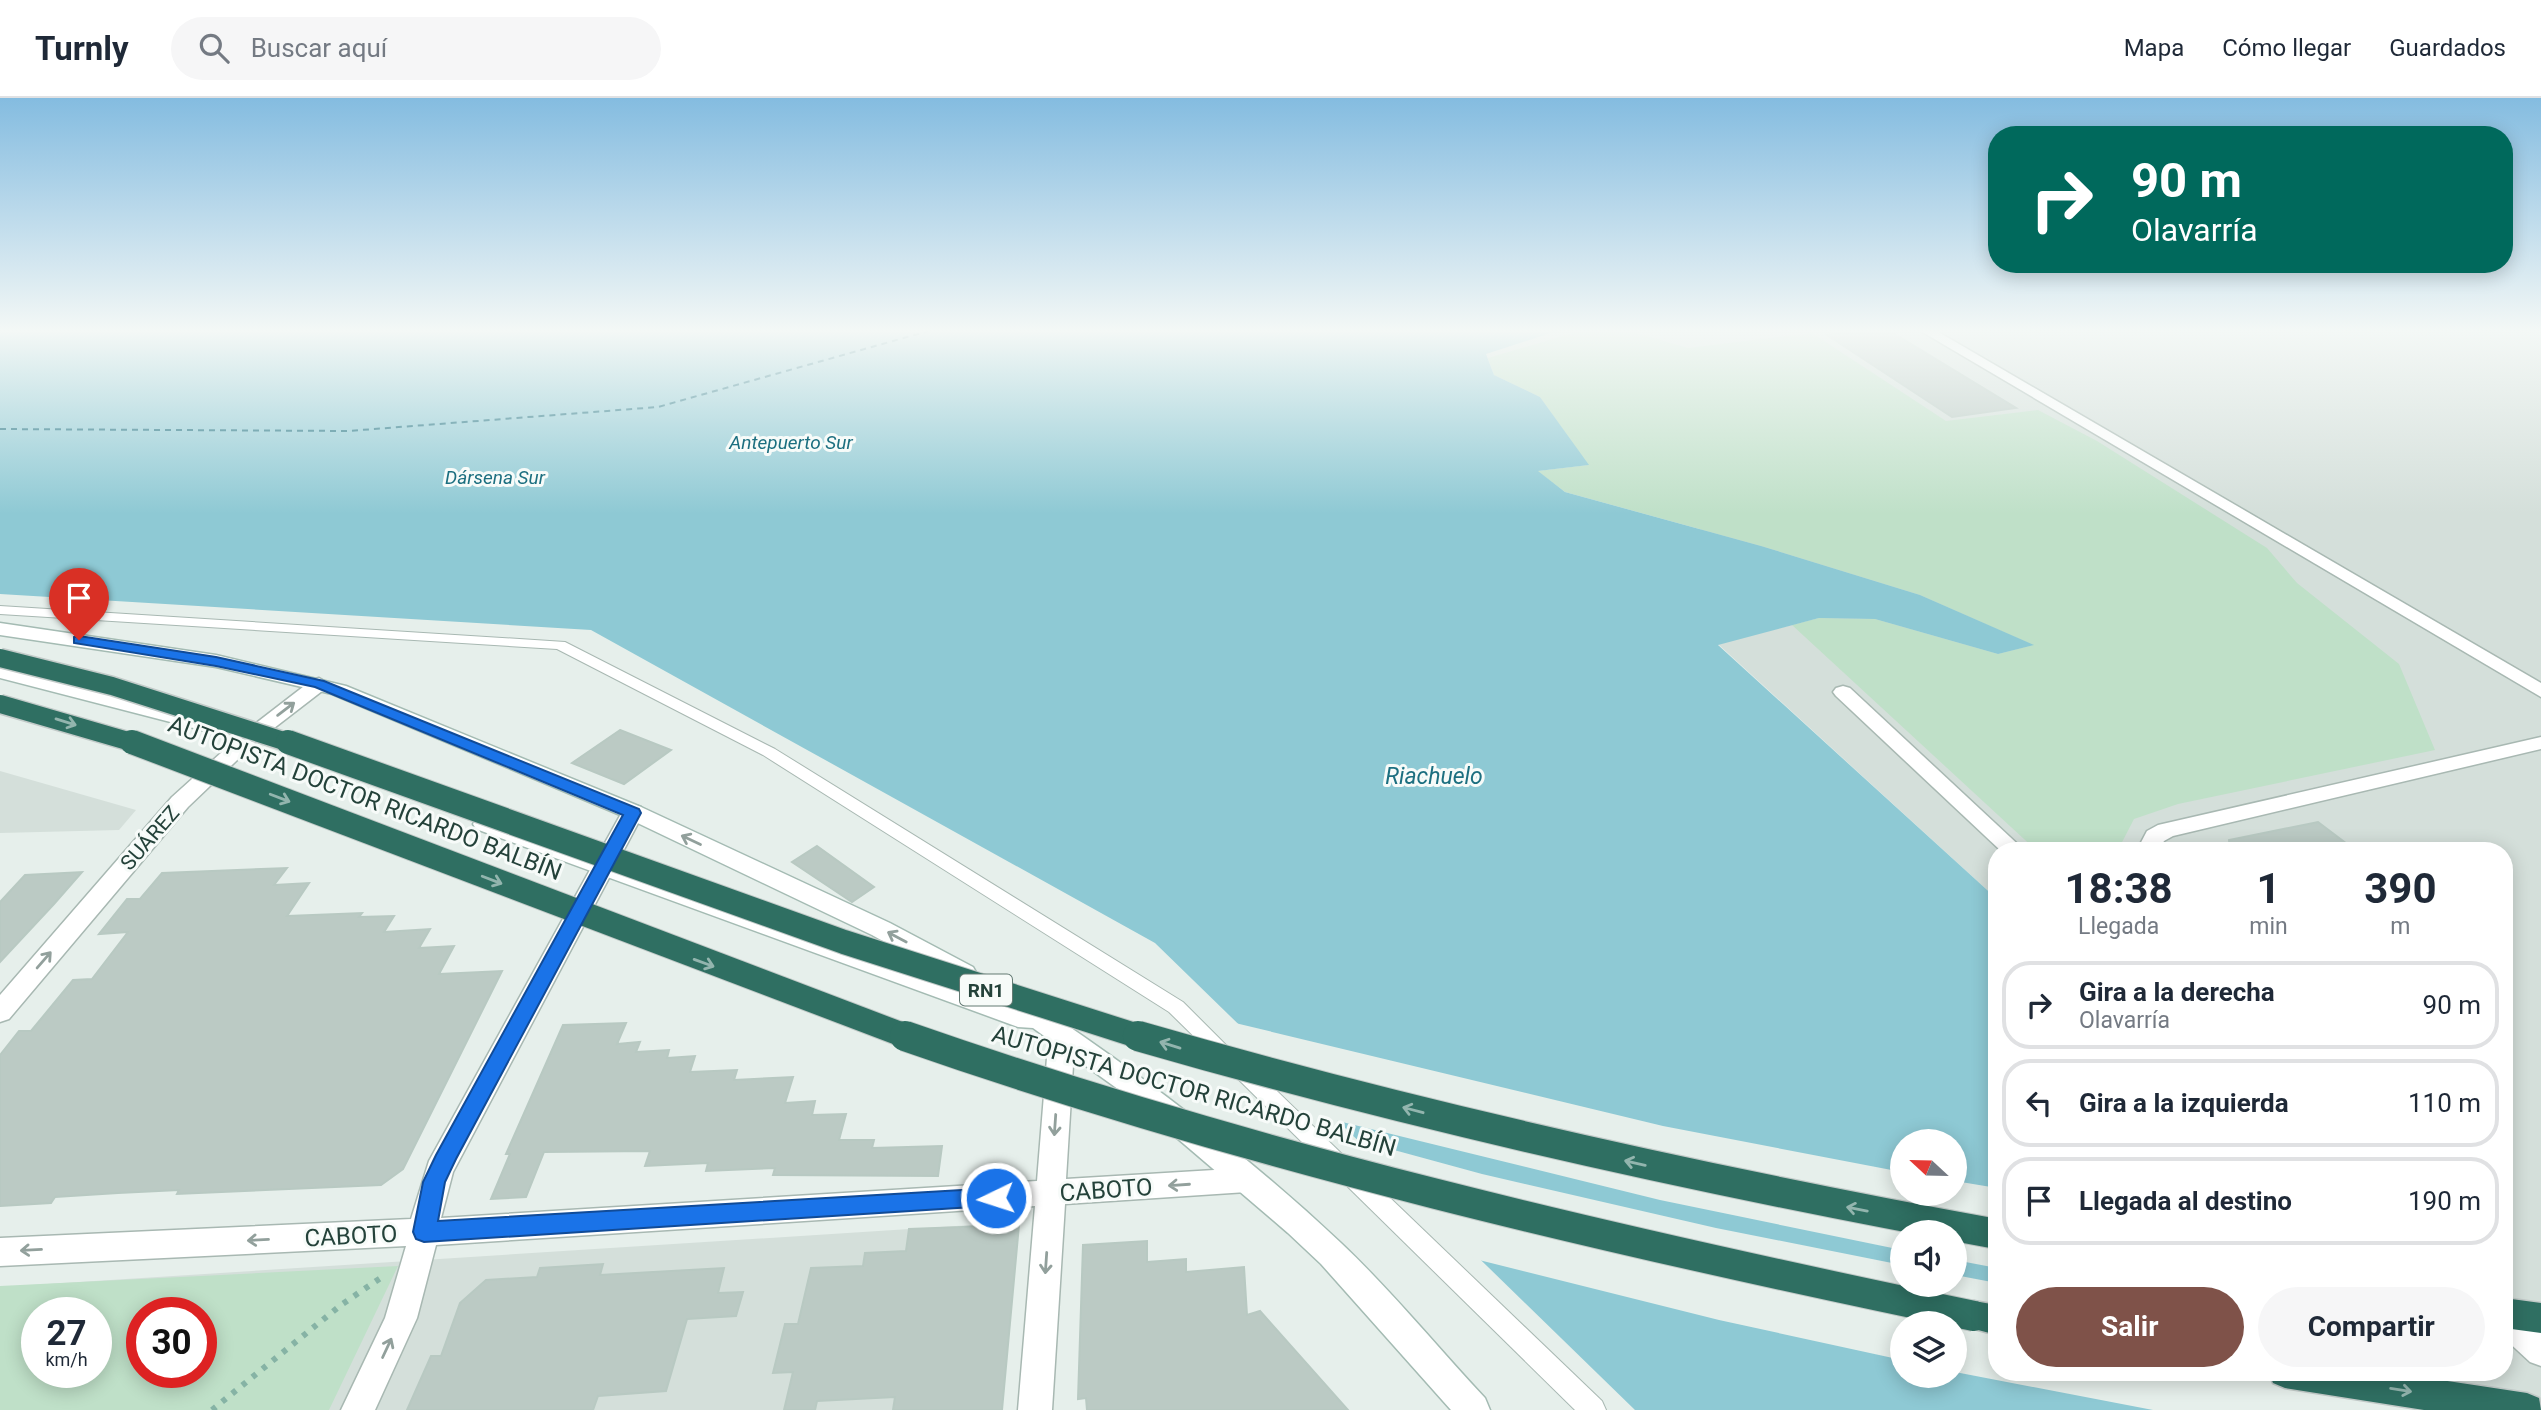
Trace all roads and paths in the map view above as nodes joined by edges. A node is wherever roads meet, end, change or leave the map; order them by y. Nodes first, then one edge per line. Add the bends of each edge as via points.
1 (2029, 391) edge
2 (0, 610) edge
3 (0, 629) edge
4 (0, 658) edge
5 (0, 672) edge
6 (319, 684) junction
7 (2541, 691) edge
8 (1843, 692) dead end
9 (0, 705) edge
10 (248, 738) junction
11 (2541, 743) edge
12 (633, 813) junction
13 (2004, 842) edge
14 (2152, 842) edge
15 (602, 869) junction
16 (0, 1012) edge
17 (1062, 1033) junction
18 (1247, 1180) junction
19 (1050, 1194) junction
20 (424, 1232) junction
21 (1988, 1232) edge
22 (0, 1252) edge
23 (387, 1274) dead end
24 (2513, 1316) edge
25 (1988, 1318) edge
26 (2541, 1318) edge
27 (2513, 1324) edge
28 (2541, 1351) edge
29 (2343, 1381) edge
30 (212, 1410) edge
31 (358, 1410) edge
32 (1035, 1410) edge
33 (1473, 1410) edge
34 (1592, 1410) edge
35 (2527, 1410) edge

1 - 7 street
2 - 34 lane via 560,645 769,752 1176,1007
3 - 6 street via 216,661
21 -> 4 highway, AUTOPISTA DOCTOR RICARDO BALBÍN / RN1, bridge via 1661,1169 1438,1117 1216,1058 983,989 742,907 170,702
5 - 10 street
10 -> 6 street, SUÁREZ
6 - 12 street
8 - 13 street
9 -> 25 highway, AUTOPISTA DOCTOR RICARDO BALBÍN, bridge via 181,760 665,948 1069,1090 1478,1206 1717,1263
10 - 15 street
16 -> 10 street, SUÁREZ via 180,802
11 - 14 street via 2166,830
12 - 15 street
17 -> 12 street via 881,929
15 - 17 street
15 - 20 street via 447,1155 434,1182
17 - 18 street via 1139,1089
17 -> 19 street
18 -> 19 street, CABOTO
18 - 33 street via 1332,1254
19 - 20 street, CABOTO
19 -> 32 street
20 -> 22 street, CABOTO
31 -> 20 street via 399,1323
23 - 30 path via 341,1305
24 - 26 highway
27 - 28 street
29 -> 35 highway

